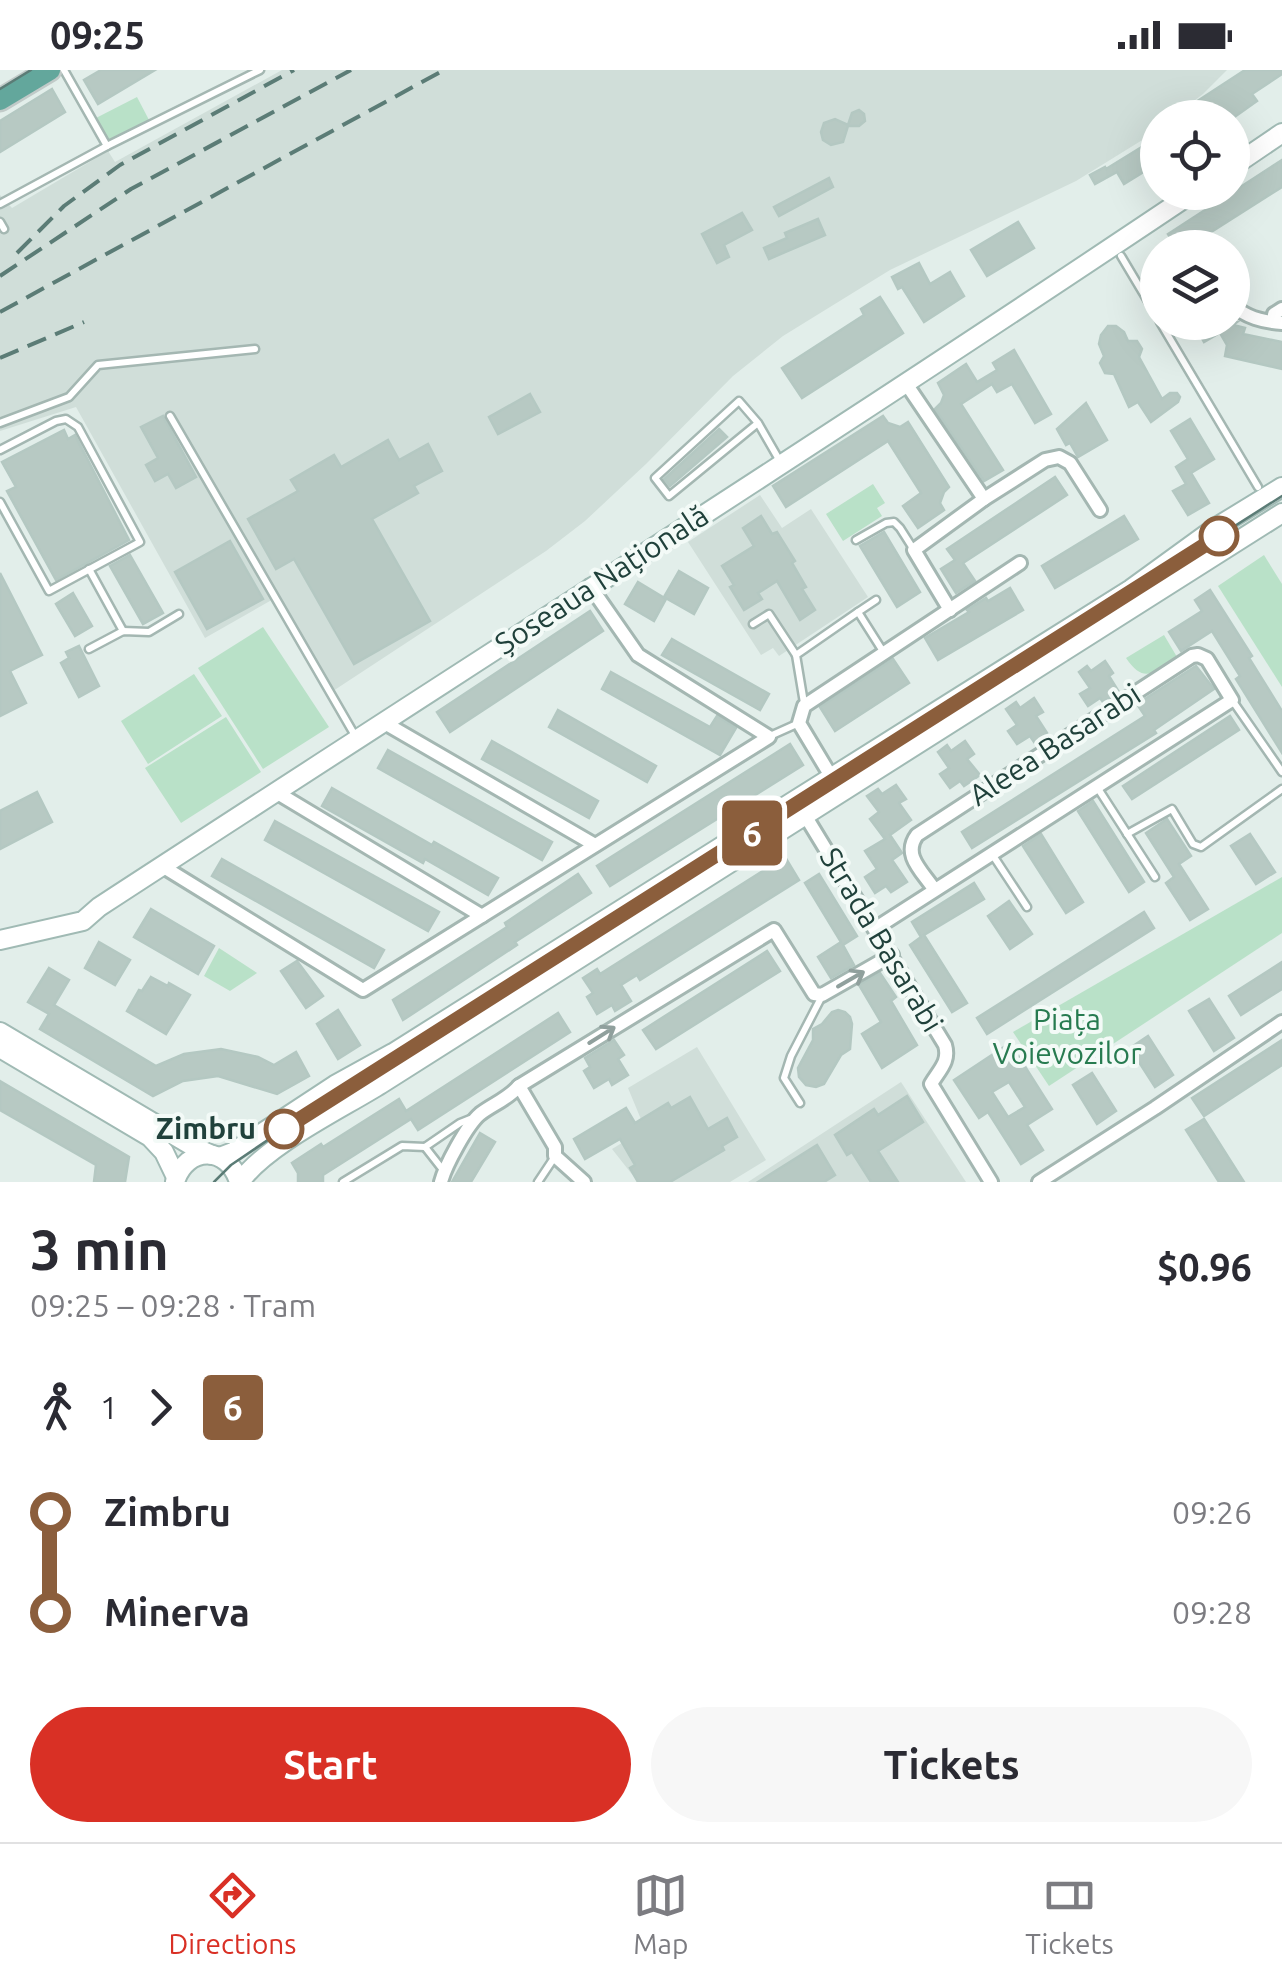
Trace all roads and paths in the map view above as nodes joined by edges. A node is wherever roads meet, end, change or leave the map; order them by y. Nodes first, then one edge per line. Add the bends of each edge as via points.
1 (50, 70) edge
2 (64, 70) edge
3 (260, 70) edge
4 (0, 100) edge
5 (1282, 134) edge
6 (107, 146) junction
7 (1250, 155) edge
8 (0, 204) edge
9 (1171, 210) edge
10 (1118, 251) junction
11 (1140, 288) edge
12 (1282, 309) edge
13 (1250, 315) edge
14 (1278, 322) edge
15 (1171, 340) edge
16 (255, 349) dead end
17 (905, 382) junction
18 (170, 416) dead end
19 (0, 423) edge
20 (758, 423) junction
21 (0, 450) edge
22 (782, 464) junction
23 (1258, 487) dead end
24 (1282, 487) edge
25 (984, 499) junction
26 (0, 502) edge
27 (1100, 510) dead end
28 (1282, 513) edge
29 (856, 540) dead end
30 (914, 550) junction
31 (1020, 563) dead end
32 (89, 569) junction
33 (590, 586) junction
34 (876, 600) dead end
35 (950, 610) junction
36 (858, 612) junction
37 (179, 614) dead end
38 (753, 624) dead end
39 (123, 631) junction
40 (89, 649) dead end
41 (796, 654) junction
42 (885, 654) junction
43 (1232, 700) junction
44 (804, 706) junction
45 (383, 722) junction
46 (799, 722) junction
47 (769, 737) junction
48 (357, 739) junction
49 (1282, 772) edge
50 (832, 778) junction
51 (1097, 786) junction
52 (1282, 790) edge
53 (276, 792) junction
54 (800, 807) junction
55 (1128, 834) junction
56 (595, 846) junction
57 (991, 853) junction
58 (162, 866) junction
59 (1155, 877) dead end
60 (934, 889) junction
61 (1027, 907) dead end
62 (482, 916) junction
63 (876, 928) junction
64 (5, 941) edge
65 (892, 955) junction
66 (822, 995) junction
67 (1282, 1022) edge
68 (0, 1032) edge
69 (0, 1048) edge
70 (519, 1086) junction
71 (800, 1103) dead end
72 (477, 1116) junction
73 (425, 1146) junction
74 (275, 1149) junction
75 (216, 1156) junction
76 (555, 1156) junction
77 (442, 1176) edge
78 (175, 1180) edge
79 (239, 1182) edge
80 (260, 1182) edge
81 (343, 1182) edge
82 (538, 1182) edge
83 (584, 1182) edge
84 (992, 1182) edge
85 (1039, 1182) edge

1 - 4 main road
2 - 6 lane
3 - 6 lane
5 - 7 main road
6 - 8 lane
9 - 10 main road, Șoseaua Națională
10 - 11 lane
10 - 17 main road, Șoseaua Națională
12 - 14 street via 1274,314
13 - 14 street
15 - 23 lane
16 - 19 lane via 98,365 68,397
17 - 22 main road, Șoseaua Națională
17 - 25 street
18 - 48 lane
20 - 20 lane via 739,401 654,478 669,496
20 - 22 lane
21 - 32 lane via 56,421 78,427 140,542
22 - 33 main road, Șoseaua Națională
24 - 50 main road
25 - 27 street via 1058,456 1070,463
25 - 30 street
26 - 32 lane via 49,592
28 - 54 main road
29 - 30 lane via 894,522
30 - 35 street
31 - 35 street
32 - 39 lane
33 - 45 main road, Șoseaua Națională
33 - 47 street via 638,656
34 - 36 lane
35 - 42 street
36 - 41 lane
36 - 42 lane
37 - 39 lane via 149,632
38 - 41 lane via 769,614
39 - 40 lane
41 - 44 lane
42 - 44 street
43 - 49 lane, Aleea Basarabi
43 - 51 street, Aleea Basarabi
43 - 60 street, Aleea Basarabi via 1207,659 1192,656 917,835 911,854
44 - 46 street
45 - 48 main road, Șoseaua Națională
45 - 56 street
46 - 47 lane
46 - 50 street
47 - 56 street
48 - 53 main road, Șoseaua Națională
50 - 54 main road
51 - 55 lane
51 - 57 street, Aleea Basarabi
52 - 55 lane via 1197,847 1171,809
53 - 58 main road, Șoseaua Națională
53 - 62 street
54 - 63 street, Strada Basarabi
54 - 74 main road
54 - 75 main road via 233,1152
55 - 59 lane
56 - 62 street
57 - 60 street, Aleea Basarabi
57 - 61 lane
58 - 62 street via 363,990
58 - 64 main road, Șoseaua Națională via 83,921
60 - 63 street, Aleea Basarabi
63 - 65 street, Strada Basarabi
66 -> 65 street
65 - 84 street, Strada Basarabi via 945,1045 945,1064 931,1084
70 -> 66 street via 774,930 814,994
66 - 71 lane via 784,1078
67 - 85 street
68 - 75 main road
69 - 78 main road via 150,1137
70 - 72 street
70 - 76 street
72 - 73 lane
72 - 77 street
73 - 77 lane
73 - 81 lane via 402,1146
74 - 79 main road
74 - 80 main road
75 - 78 main road via 190,1159
75 - 79 main road via 231,1165
76 - 82 lane
76 - 83 street

